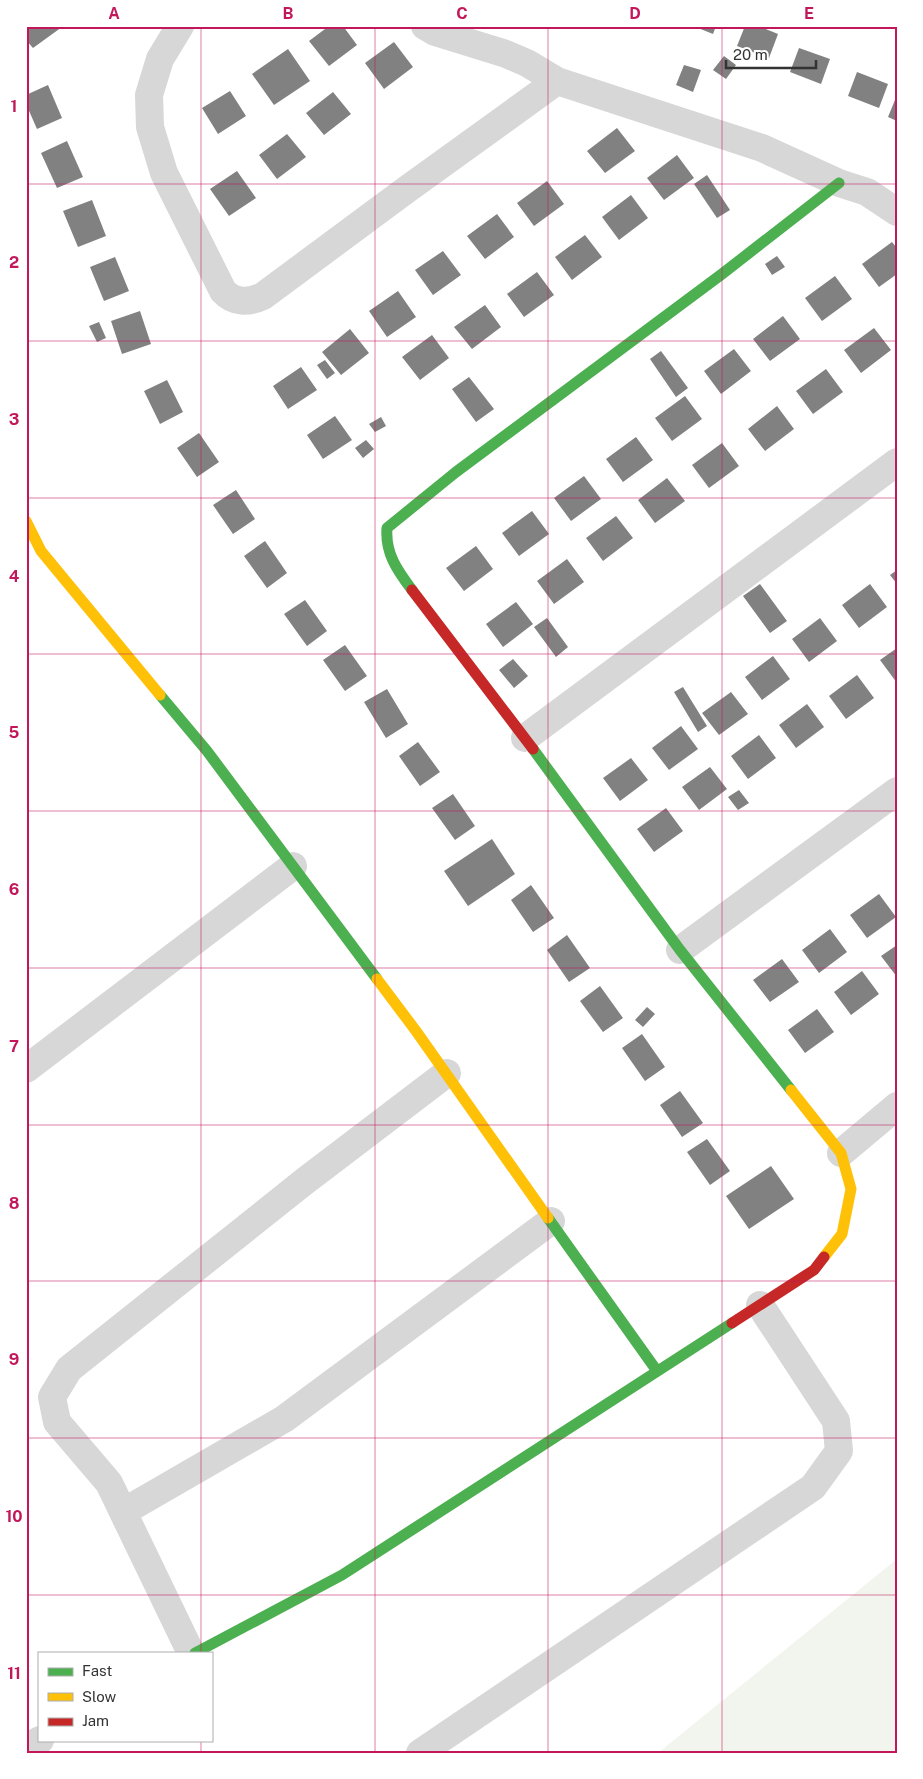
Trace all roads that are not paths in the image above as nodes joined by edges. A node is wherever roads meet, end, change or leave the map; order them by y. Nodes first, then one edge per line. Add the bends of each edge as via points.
1 (180, 26) edge
2 (425, 26) edge
3 (557, 81) junction
4 (839, 183) junction
5 (897, 212) edge
6 (897, 462) edge
7 (26, 521) edge
8 (525, 738) junction
9 (897, 791) edge
10 (293, 866) junction
11 (680, 950) junction
12 (26, 1069) edge
13 (447, 1073) junction
14 (897, 1106) edge
15 (841, 1153) junction
16 (551, 1221) junction
17 (760, 1305) junction
18 (657, 1371) junction
19 (123, 1512) junction
20 (193, 1652) edge
21 (195, 1652) edge
22 (38, 1741) edge
23 (26, 1748) edge
24 (420, 1753) edge

1 - 3 street via 160,59 149,95 150,127 164,173 223,291 238,301 263,296
2 - 3 street via 506,54
3 - 4 street via 762,148
4 - 5 street via 867,192
4 - 8 street via 456,472 388,528 386,542 402,577
6 - 8 street
7 - 10 street via 41,551 207,751
8 - 11 street
9 - 11 street
10 - 12 street
10 - 13 street
11 - 15 street
13 - 16 street
13 - 19 street via 69,1368 52,1397 57,1422 110,1483
14 - 15 street
15 - 17 street via 851,1189 842,1234 814,1270
16 - 18 street
16 - 19 street via 284,1419
17 - 18 street
17 - 24 street via 836,1421 838,1451 813,1487
18 - 21 street via 342,1575
19 - 20 street
22 - 23 street

